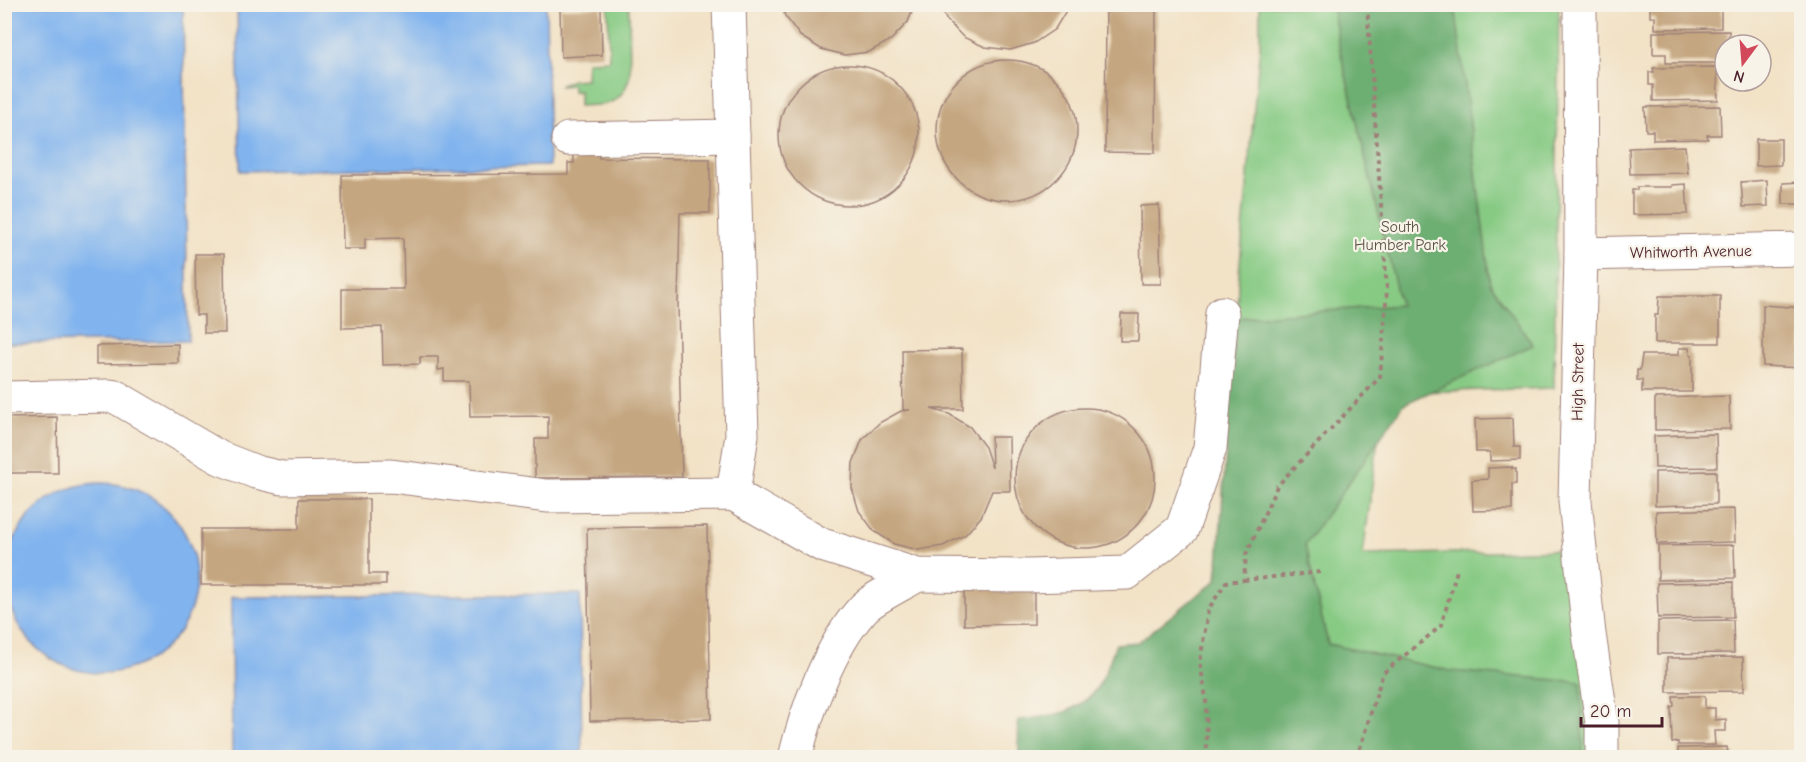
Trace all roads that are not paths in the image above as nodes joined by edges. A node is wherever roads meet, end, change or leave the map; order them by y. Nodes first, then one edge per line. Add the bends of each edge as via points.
1 (729, 4) edge
2 (1580, 4) edge
3 (733, 136) junction
4 (568, 139) dead end
5 (1802, 249) edge
6 (1581, 254) junction
7 (1222, 313) dead end
8 (4, 398) edge
9 (733, 494) junction
10 (916, 575) junction
11 (795, 758) edge
12 (1602, 758) edge

1 - 3 street
2 - 6 street, High Street
3 - 4 street
3 - 9 street via 742,435
5 - 6 street, Whitworth Avenue
6 - 12 street, High Street via 1575,501 1602,723
7 - 10 street via 1210,448 1182,529 1127,573
8 - 9 street via 116,397 220,458 282,478 391,476 547,496
9 - 10 street via 822,545
10 - 11 street via 862,609 837,646 818,687

